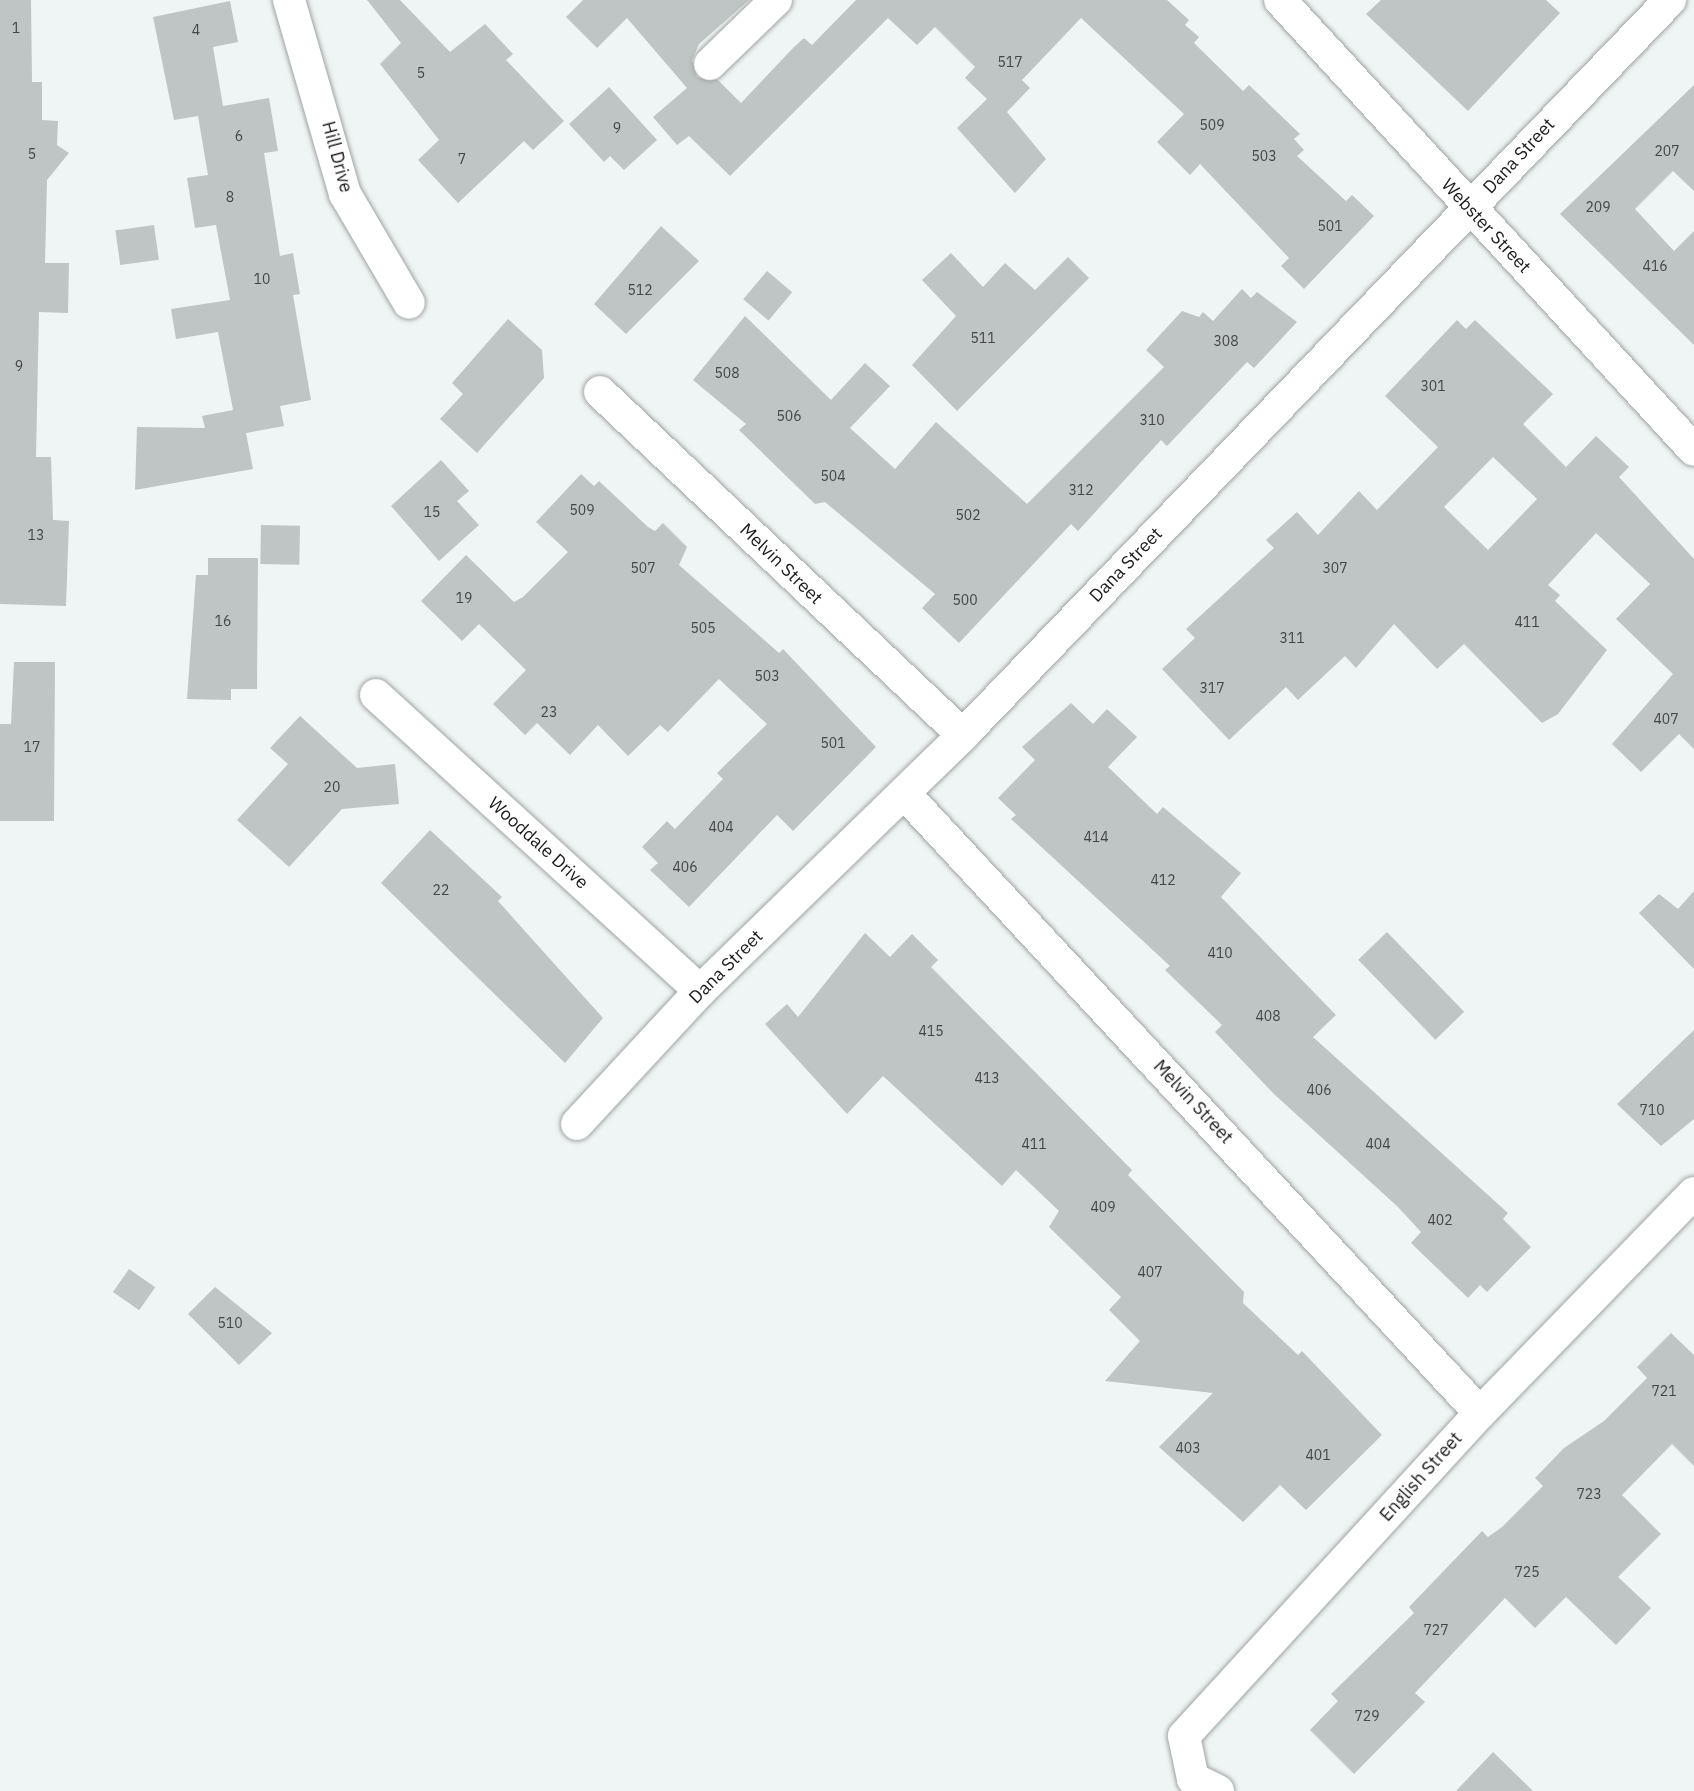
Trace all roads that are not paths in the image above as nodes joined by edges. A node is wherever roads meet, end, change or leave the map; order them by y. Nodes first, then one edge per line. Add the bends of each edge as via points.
1 (289, 0) edge
2 (776, 0) edge
3 (1280, 0) edge
4 (1670, 0) edge
5 (710, 64) dead end
6 (1472, 207) junction
7 (409, 303) dead end
8 (600, 392) dead end
9 (1694, 450) edge
10 (376, 695) dead end
11 (963, 735) junction
12 (904, 793) junction
13 (700, 991) junction
14 (577, 1124) dead end
15 (1694, 1193) edge
16 (1480, 1413) junction
17 (1206, 1785) edge

1 - 7 street, Hill Drive via 345,194
2 - 5 street
3 - 6 street, Webster Street
4 - 6 street, Dana Street
6 - 9 street, Webster Street
6 - 11 street, Dana Street
8 - 11 street, Melvin Street
10 - 13 street, Wooddale Drive
11 - 12 street, Dana Street
12 - 13 street, Dana Street
12 - 16 street, Melvin Street
13 - 14 street, Dana Street
15 - 16 street, English Street
16 - 17 street, English Street via 1184,1736

